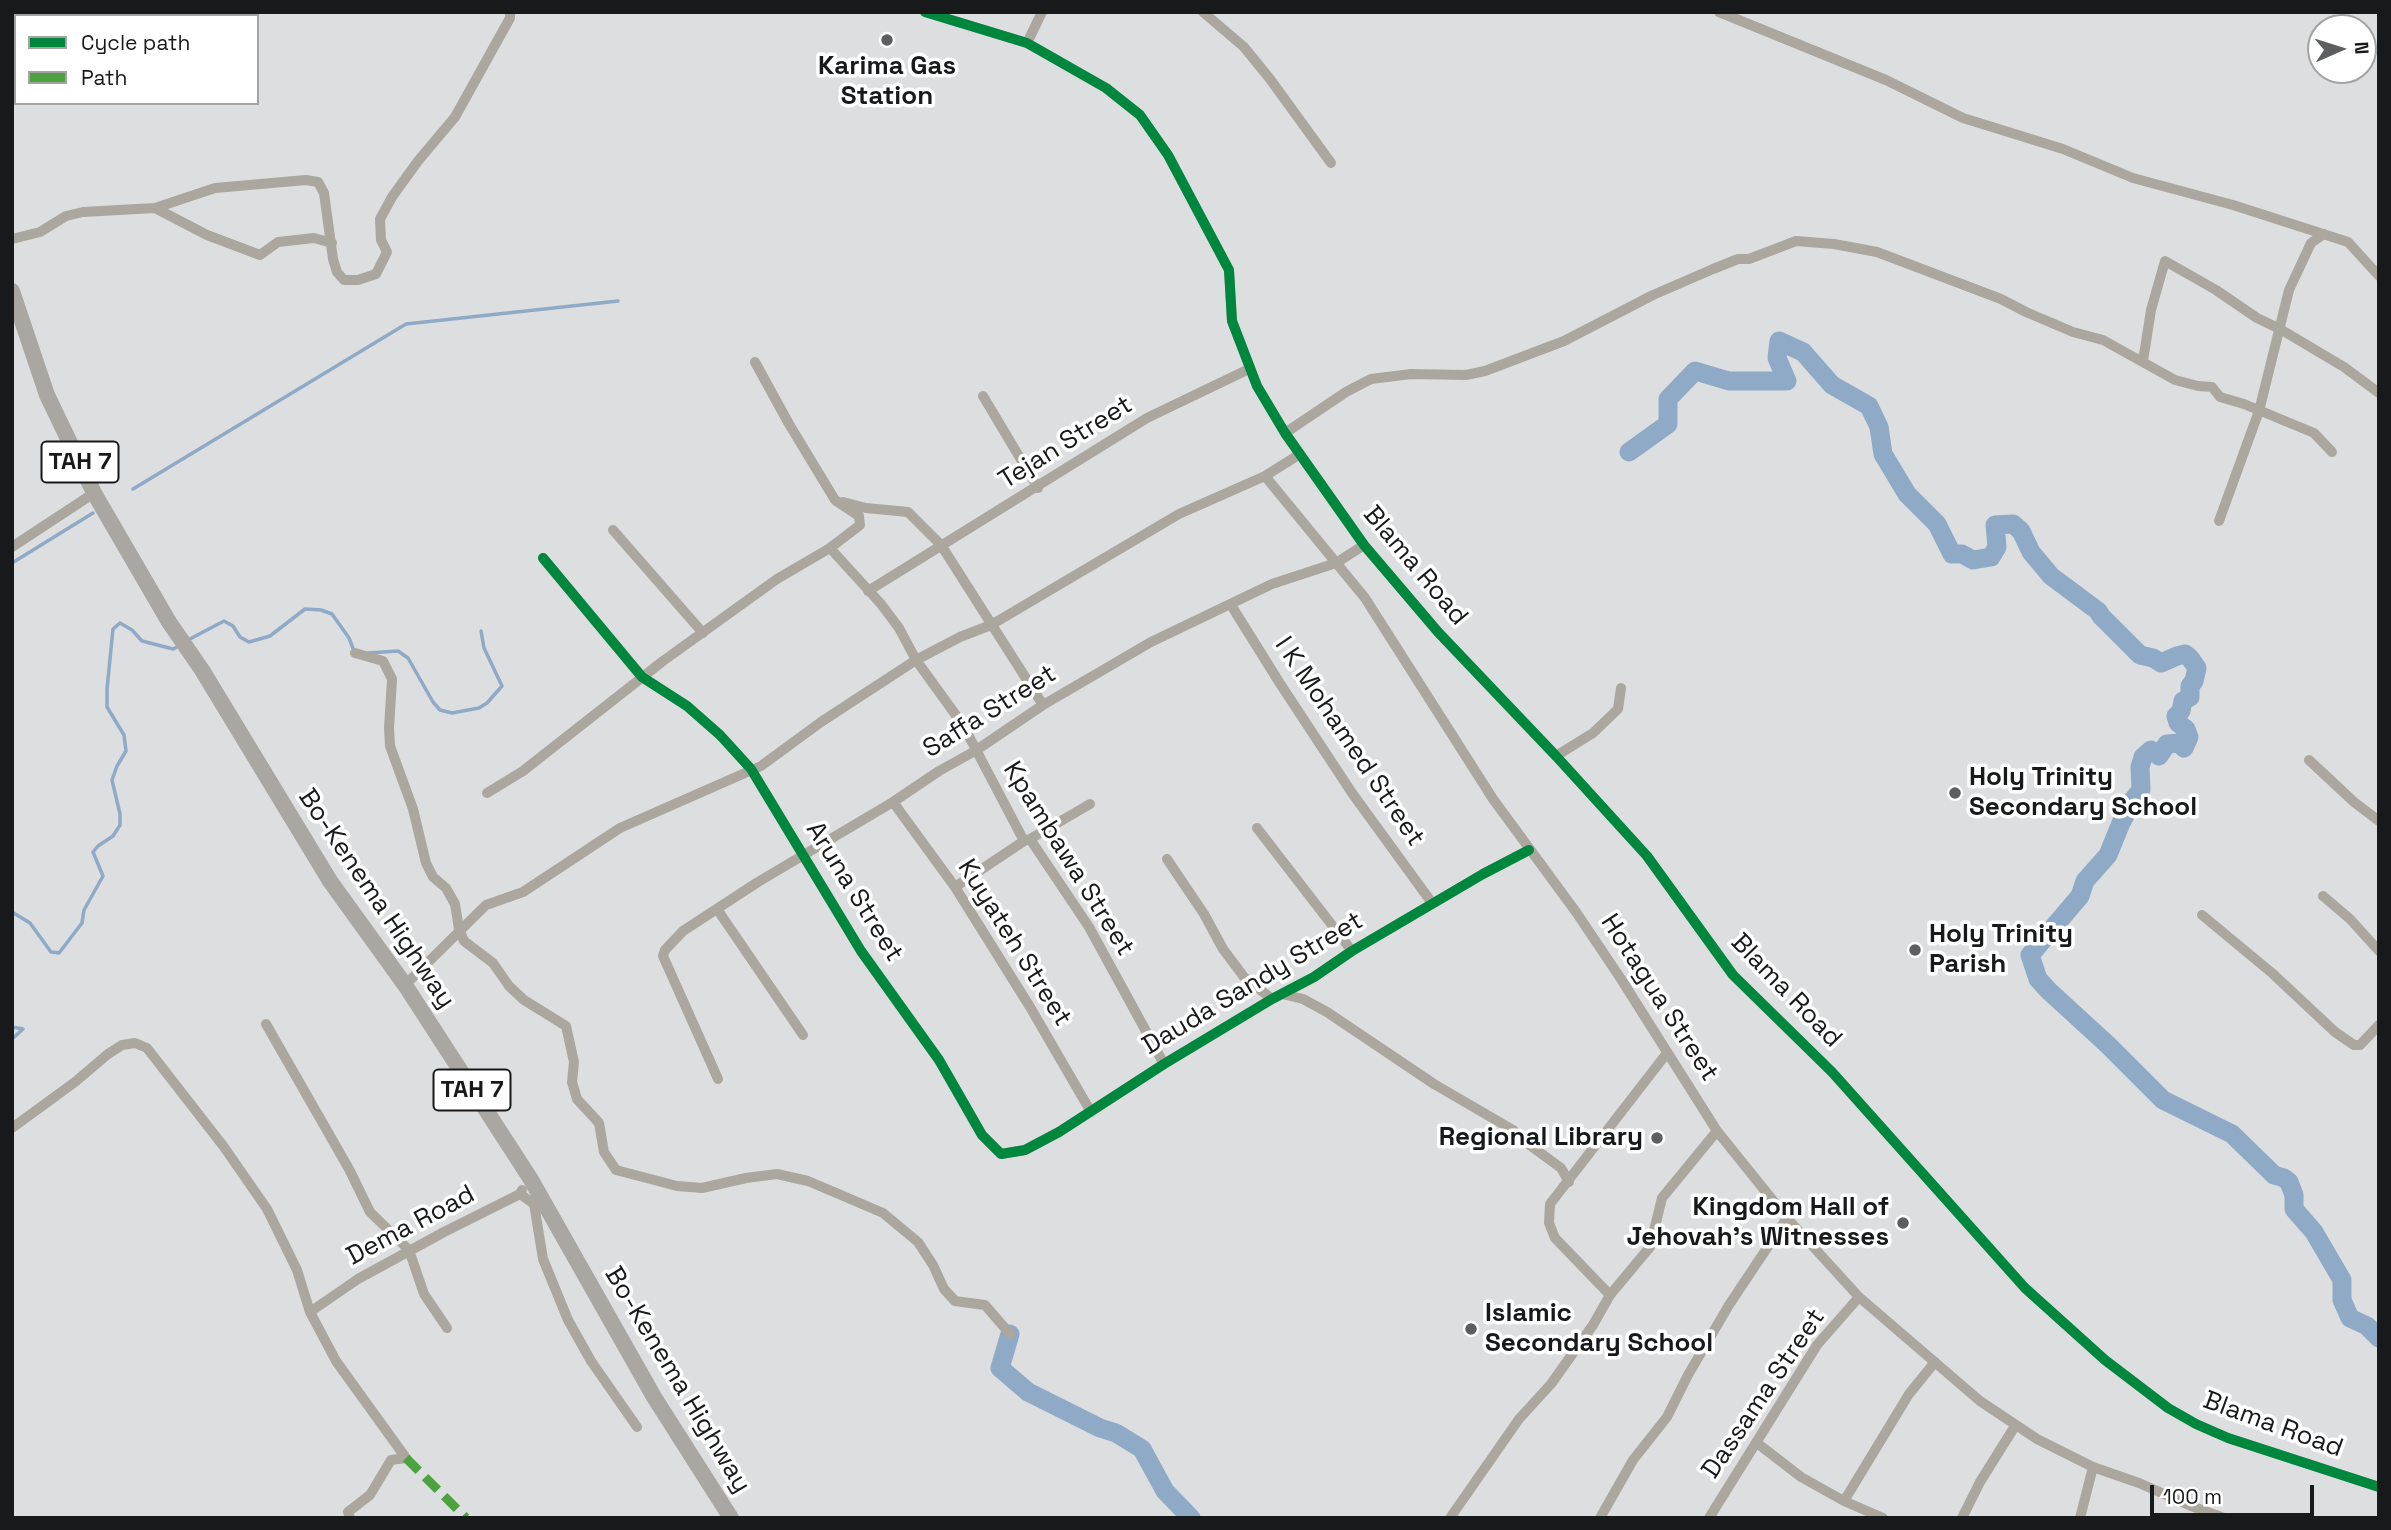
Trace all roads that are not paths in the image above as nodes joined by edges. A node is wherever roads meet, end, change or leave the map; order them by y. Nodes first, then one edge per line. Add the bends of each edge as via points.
1 (510, 12) edge
2 (925, 12) edge
3 (959, 12) edge
4 (1042, 12) edge
5 (1203, 12) edge
6 (1719, 12) edge
7 (967, 25) junction
8 (1027, 43) junction
9 (1331, 163) dead end
10 (155, 208) junction
11 (2324, 234) junction
12 (12, 239) edge
13 (332, 243) junction
14 (2379, 276) edge
15 (12, 291) edge
16 (2280, 329) junction
17 (2143, 361) junction
18 (755, 362) dead end
19 (1249, 369) junction
20 (2379, 393) edge
21 (983, 396) dead end
22 (2259, 411) junction
23 (1285, 433) junction
24 (2332, 452) dead end
25 (1300, 454) junction
26 (1265, 476) junction
27 (1038, 488) junction
28 (94, 493) junction
29 (835, 500) junction
30 (2220, 521) dead end
31 (613, 530) dead end
32 (941, 545) junction
33 (1364, 545) junction
34 (12, 547) edge
35 (830, 548) junction
36 (543, 558) dead end
37 (1336, 563) junction
38 (868, 591) junction
39 (1231, 605) junction
40 (991, 625) junction
41 (704, 633) junction
42 (355, 653) dead end
43 (916, 660) junction
44 (642, 677) junction
45 (1621, 688) dead end
46 (1043, 705) junction
47 (975, 751) junction
48 (1556, 756) junction
49 (2309, 760) dead end
50 (751, 769) junction
51 (487, 793) dead end
52 (893, 802) junction
53 (1090, 804) dead end
54 (2379, 821) edge
55 (1257, 828) dead end
56 (1027, 840) junction
57 (1529, 850) junction
58 (803, 855) junction
59 (1167, 859) dead end
60 (954, 887) junction
61 (2323, 896) dead end
62 (1432, 903) junction
63 (717, 909) junction
64 (2202, 915) dead end
65 (460, 933) junction
66 (1352, 951) junction
67 (2379, 951) edge
68 (405, 985) junction
69 (1277, 996) junction
70 (266, 1024) dead end
71 (2379, 1025) edge
72 (803, 1035) dead end
73 (1667, 1053) junction
74 (1164, 1064) junction
75 (718, 1079) dead end
76 (1091, 1112) junction
77 (12, 1128) edge
78 (1717, 1131) junction
79 (1001, 1154) joint
80 (530, 1178) junction
81 (1569, 1182) junction
82 (520, 1194) junction
83 (1787, 1218) junction
84 (409, 1250) junction
85 (1610, 1296) junction
86 (1859, 1297) junction
87 (310, 1312) junction
88 (447, 1328) dead end
89 (1010, 1334) dead end
90 (1935, 1362) junction
91 (2015, 1426) junction
92 (638, 1427) dead end
93 (1757, 1443) junction
94 (2093, 1467) junction
95 (2379, 1487) edge
96 (1844, 1501) junction
97 (2191, 1512) edge
98 (350, 1518) edge
99 (730, 1518) edge
100 (1450, 1518) edge
101 (1600, 1518) edge
102 (1709, 1518) edge
103 (1883, 1518) edge
104 (1962, 1518) edge
105 (2080, 1518) edge
106 (2224, 1518) edge

1 - 13 street via 455,117 418,161 380,219 387,252 376,274 344,280 337,272
2 - 7 street
3 - 7 street
4 - 8 street
5 - 9 street via 1244,47
6 - 11 street via 1886,80 1973,122 2063,149 2133,178
7 - 8 street
8 - 19 street, Blama Road via 1106,88 1140,115 1168,155 1229,270 1232,321
10 - 12 street via 83,212
10 - 13 street via 260,255 278,242 314,238
10 - 13 street via 215,188 318,182
11 - 14 street via 2348,242
11 - 16 street via 2311,243 2300,266
15 - 28 highway, Bo-Kenema Highway / TAH 7 via 47,395
16 - 17 street via 2165,261
16 - 20 street
16 - 22 street
17 - 22 street via 2175,380 2212,387 2220,397
17 - 23 street via 2103,340 1877,252 1796,241 1713,269 1564,341 1466,375 1371,379
18 - 29 street
19 - 23 street, Blama Road
19 - 27 street, Tejan Street via 1147,418
21 - 27 street
22 - 24 street via 2314,433
22 - 30 street
23 - 25 street, Blama Road
25 - 26 street
25 - 33 street, Blama Road
26 - 37 street, Hotagua Street
26 - 40 street via 1179,514
27 - 32 street, Tejan Street
28 - 34 street
28 - 68 highway, Bo-Kenema Highway / TAH 7 via 330,881
29 - 32 street via 908,512
29 - 35 street via 859,516 860,525
31 - 41 street
32 - 38 street, Tejan Street
32 - 40 street
33 - 37 street, Saffa Street
33 - 48 street, Blama Road via 1438,632
35 - 38 street, Kpambawa Street
35 - 41 street via 777,579
36 - 44 street, Aruna Street
37 - 39 street, Saffa Street via 1272,584
37 - 57 street, Hotagua Street via 1365,598
38 - 43 street, Kpambawa Street via 893,620
39 - 46 street, Saffa Street via 1151,642
39 - 62 street, I K Mohamed Street via 1352,793
40 - 43 street
40 - 46 street
41 - 44 street
42 - 65 street via 383,661 392,679 390,746 426,863 455,904
43 - 47 street, Kpambawa Street via 963,725
43 - 50 street
44 - 50 street, Aruna Street via 687,706
44 - 51 street via 523,771
45 - 48 street via 1618,709 1593,733
46 - 47 street, Saffa Street
47 - 52 street, Saffa Street
47 - 56 street, Kpambawa Street
48 - 95 street, Blama Road via 1647,856 1732,975 1832,1072 2025,1288 2088,1345 2196,1424
49 - 54 street
50 - 58 street, Aruna Street
50 - 65 street via 620,828 523,892 486,905
52 - 58 street, Saffa Street
52 - 60 street, Kuyateh Street
53 - 56 street
55 - 66 street
56 - 60 street
56 - 74 street, Kpambawa Street via 1089,927
57 - 62 street, Dauda Sandy Street
57 - 73 street, Hotagua Street via 1576,912
58 - 63 street, Saffa Street
58 - 79 street, Aruna Street via 861,951 939,1060 982,1135
59 - 69 street via 1244,976
60 - 76 street, Kuyateh Street
61 - 67 street
62 - 66 street, Dauda Sandy Street
63 - 72 street
63 - 75 street, Saffa Street via 683,931 663,956
64 - 71 street via 2354,1045 2360,1045
65 - 68 street
65 - 89 street via 524,1000 566,1027 577,1099 599,1123 604,1152 619,1173 702,1188 777,1174 808,1181 883,1213 918,1242 955,1301 985,1305
66 - 69 street, Dauda Sandy Street
68 - 80 highway, Bo-Kenema Highway / TAH 7
69 - 74 street, Dauda Sandy Street
69 - 81 street via 1303,999 1327,1012 1513,1130 1562,1168
70 - 84 street via 370,1212
73 - 78 street, Hotagua Street
73 - 81 street
74 - 76 street, Dauda Sandy Street
76 - 79 street, Dauda Sandy Street via 1025,1150
77 - 87 street via 115,1049 135,1043 147,1048 267,1209 297,1270
78 - 83 street, Hotagua Street
78 - 85 street via 1662,1198 1650,1247
80 - 82 street
80 - 99 highway, Bo-Kenema Highway / TAH 7 via 654,1396
81 - 85 street via 1550,1204 1549,1223 1555,1238
82 - 84 street, Dema Road
82 - 92 street via 534,1204 542,1259 568,1320
83 - 86 street, Hotagua Street
83 - 101 street
84 - 87 street, Dema Road
84 - 88 street via 424,1294
85 - 100 street via 1551,1384 1519,1419
86 - 90 street, Hotagua Street
86 - 93 street, Dassama Street via 1817,1345
87 - 98 street via 336,1361 406,1458 391,1460 370,1495 348,1512
90 - 91 street, Hotagua Street
90 - 96 street via 1909,1394
91 - 94 street, Hotagua Street
91 - 104 street
93 - 96 street via 1801,1477
93 - 102 street, Dassama Street
94 - 97 street, Hotagua Street
94 - 105 street
96 - 103 street
97 - 106 street

